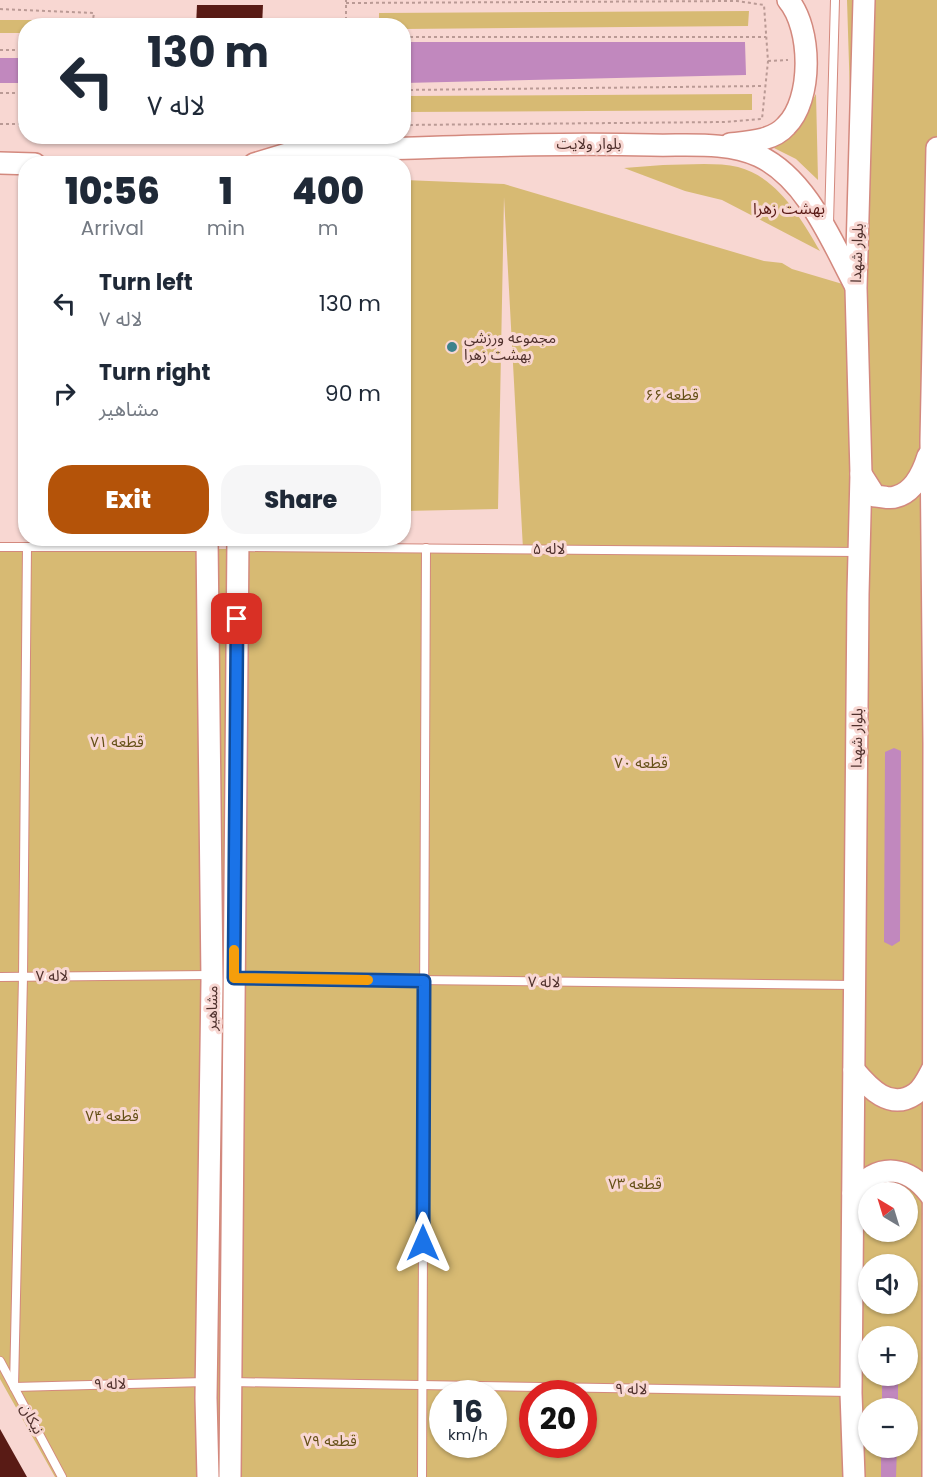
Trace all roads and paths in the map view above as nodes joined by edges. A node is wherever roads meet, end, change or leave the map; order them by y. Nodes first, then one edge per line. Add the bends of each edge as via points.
1 (788, 0) edge
2 (835, 0) edge
3 (864, 0) edge
4 (346, 1) edge
5 (0, 9) edge
6 (93, 18) edge
7 (346, 18) edge
8 (411, 36) edge
9 (766, 37) junction
10 (0, 50) edge
11 (18, 50) edge
12 (805, 58) junction
13 (768, 61) junction
14 (765, 86) junction
15 (411, 90) edge
16 (0, 93) edge
17 (18, 93) edge
18 (0, 124) edge
19 (18, 124) edge
20 (411, 125) edge
21 (714, 147) junction
22 (937, 148) edge
23 (280, 156) edge
24 (0, 163) edge
25 (18, 164) edge
26 (828, 235) junction
27 (856, 288) junction
28 (934, 354) edge
29 (931, 441) junction
30 (861, 474) junction
31 (72, 546) edge
32 (207, 546) edge
33 (238, 546) edge
34 (351, 546) edge
35 (0, 547) edge
36 (27, 547) junction
37 (426, 548) junction
38 (860, 552) junction
39 (936, 743) edge
40 (212, 975) junction
41 (23, 976) junction
42 (0, 977) edge
43 (234, 978) junction
44 (424, 981) junction
45 (855, 985) junction
46 (934, 1065) junction
47 (854, 1070) junction
48 (853, 1193) junction
49 (934, 1200) junction
50 (0, 1361) edge
51 (206, 1382) junction
52 (230, 1382) junction
53 (422, 1386) junction
54 (14, 1387) junction
55 (851, 1392) junction
56 (936, 1443) edge
57 (62, 1477) edge
58 (208, 1477) edge
59 (230, 1477) edge
60 (422, 1477) edge
61 (854, 1477) edge
62 (933, 1477) edge

1 - 12 street via 797,14
2 - 26 lane
3 - 27 street, بلوار شهدا
4 - 7 path
4 - 9 path via 737,1 764,5
5 - 6 path via 94,13
8 - 9 path
9 - 13 path
10 - 11 path
12 - 13 path
12 - 21 street via 804,92 785,128 768,138
13 - 14 path
14 - 15 path
14 - 20 path via 762,119
16 - 17 path
18 - 19 path
21 - 23 street, بلوار ولایت via 581,144 297,151
21 - 26 street, بلوار ولایت via 732,147 760,157 789,178 812,205
22 - 28 street
24 - 25 street
26 - 27 street, بلوار ولایت
27 - 30 street, بلوار شهدا
28 - 29 street
29 - 30 street via 923,474 911,489 895,498 875,495
29 - 39 street
30 - 38 street, بلوار شهدا
31 - 36 lane
32 - 40 street, مشاهیر
33 - 43 street, مشاهیر
34 - 37 lane, لاله ۵
35 - 36 lane
36 - 41 lane
37 - 38 lane, لاله ۵
37 - 44 lane
38 - 45 street, بلوار شهدا
39 - 46 street
40 - 41 lane, لاله ۷
40 - 51 street, مشاهیر
41 - 42 lane, لاله ۷
41 - 54 lane
43 - 44 lane, لاله ۷
43 - 52 street, مشاهیر
44 - 45 lane, لاله ۷
44 - 53 lane
45 - 47 street, بلوار شهدا
46 - 47 street via 915,1094 904,1098 887,1099 874,1092
46 - 49 street
47 - 48 street, بلوار شهدا
48 - 49 street via 872,1175 886,1170 900,1172 925,1186
48 - 55 street, بلوار شهدا
49 - 56 street
50 - 54 lane, نیکان
51 - 54 lane, لاله ۹
51 - 58 street, مشاهیر
52 - 53 lane, لاله ۹
52 - 59 street, مشاهیر
53 - 55 lane, لاله ۹
53 - 60 lane
54 - 57 lane, نیکان
55 - 61 street, بلوار شهدا
56 - 62 street

